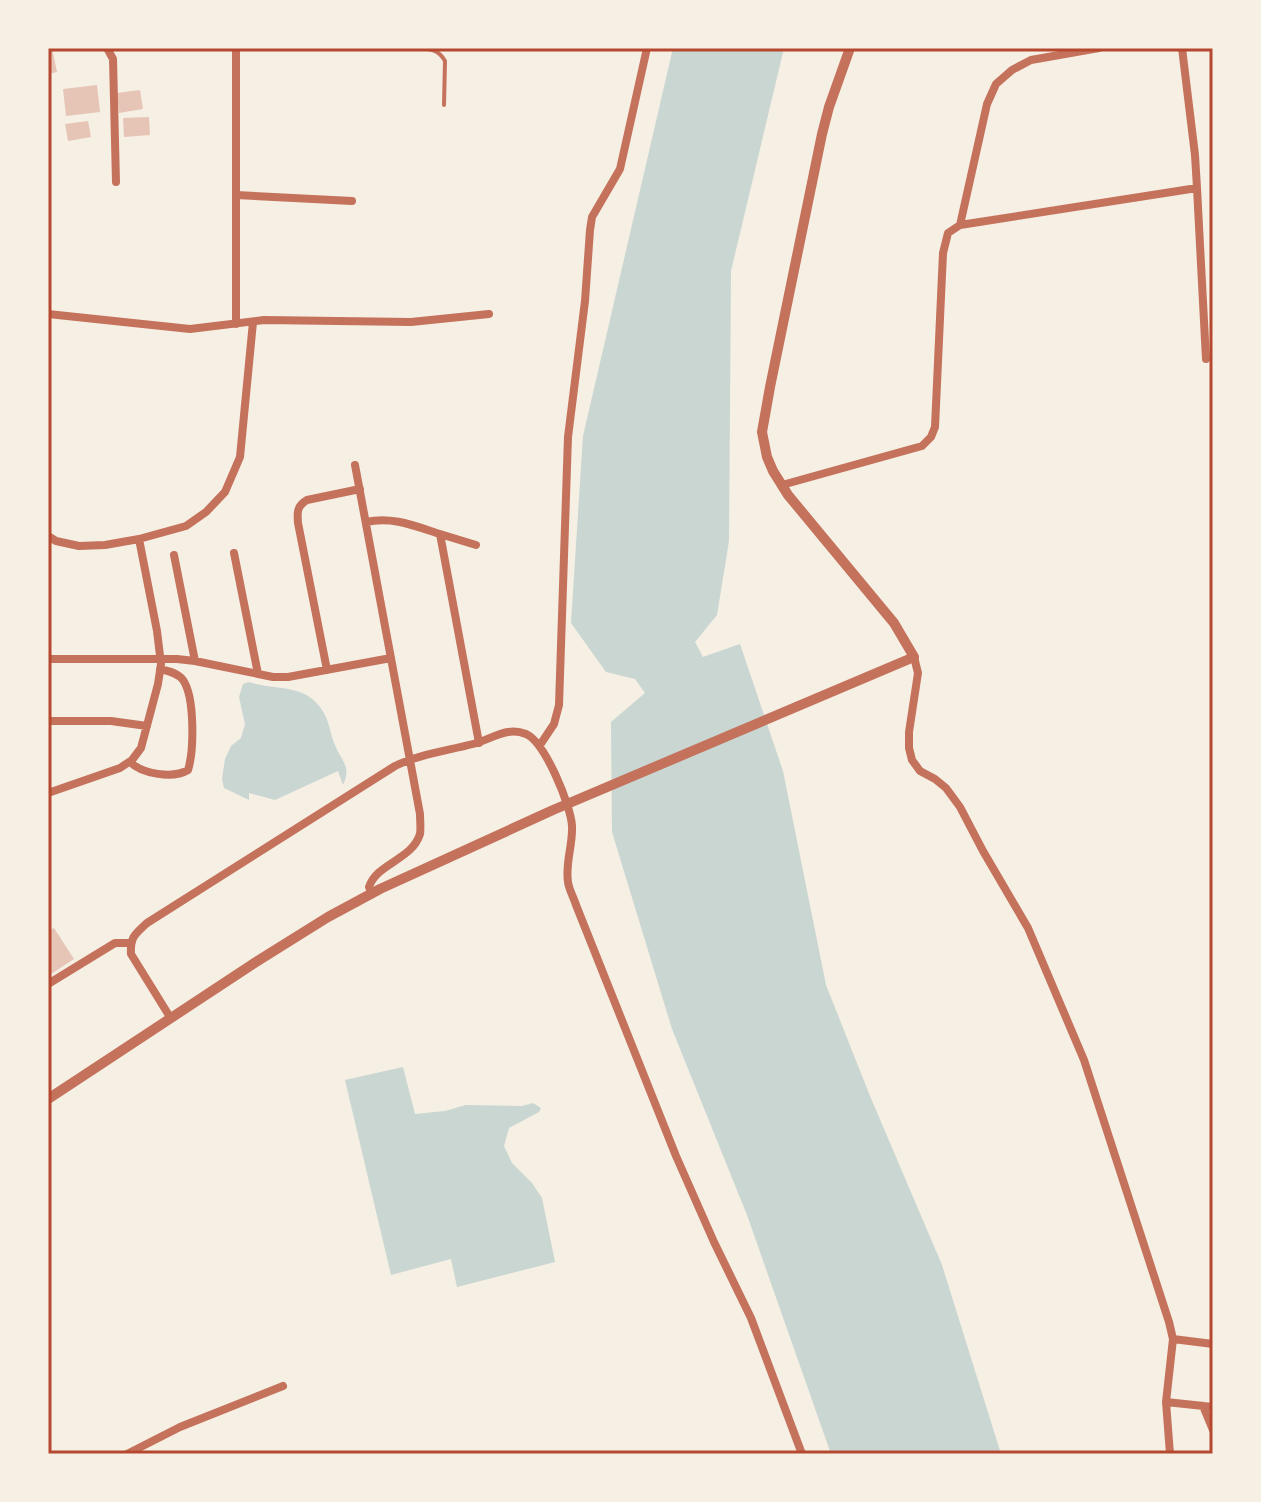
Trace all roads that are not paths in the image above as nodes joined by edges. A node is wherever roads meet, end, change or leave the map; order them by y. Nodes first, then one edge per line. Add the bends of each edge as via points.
1 (107, 48) edge
2 (236, 48) edge
3 (415, 48) edge
4 (647, 48) edge
5 (850, 48) edge
6 (1099, 48) edge
7 (1182, 48) edge
8 (444, 105) dead end
9 (116, 182) dead end
10 (1197, 188) junction
11 (236, 195) junction
12 (352, 201) dead end
13 (960, 225) junction
14 (48, 314) edge
15 (489, 314) dead end
16 (253, 322) junction
17 (236, 324) junction
18 (1206, 359) dead end
19 (355, 465) dead end
20 (782, 485) junction
21 (360, 489) junction
22 (366, 522) junction
23 (440, 534) junction
24 (48, 536) edge
25 (139, 539) junction
26 (476, 545) dead end
27 (234, 553) dead end
28 (174, 555) dead end
29 (914, 657) junction
30 (391, 658) junction
31 (48, 659) edge
32 (195, 661) junction
33 (160, 664) junction
34 (327, 670) junction
35 (258, 674) junction
36 (48, 721) edge
37 (147, 726) junction
38 (479, 743) junction
39 (540, 745) junction
40 (410, 759) junction
41 (130, 762) junction
42 (48, 793) edge
43 (372, 894) junction
44 (130, 943) junction
45 (48, 984) edge
46 (170, 1017) junction
47 (48, 1099) edge
48 (1173, 1339) junction
49 (1213, 1344) edge
50 (283, 1386) dead end
51 (1166, 1402) junction
52 (1203, 1406) junction
53 (1213, 1407) edge
54 (1213, 1430) edge
55 (127, 1454) edge
56 (802, 1454) edge
57 (1170, 1454) edge

1 - 9 street via 113,59
2 - 11 street
3 - 8 lane via 442,55
4 - 39 street via 620,169 592,217 567,448 559,705
5 - 20 street via 822,134 765,412 767,457
6 - 13 street via 1031,60 996,84
7 - 10 street
10 - 13 street
10 - 18 street
11 - 12 street
11 - 17 street
13 - 20 street via 948,233 943,253 931,437 902,453
14 - 17 street via 190,329
15 - 16 street via 411,322
16 - 17 street
16 - 25 street via 240,457 225,492 186,526
19 - 21 street
20 - 29 street via 894,623
21 - 22 street
21 - 34 street via 307,500 297,511
22 - 23 street via 393,519
22 - 30 street
23 - 26 street
23 - 38 street
24 - 25 street via 79,546
25 - 33 street
27 - 35 street
28 - 32 street
29 - 43 street via 553,810
29 - 48 street via 918,673 909,732 912,760 960,807 1028,928 1084,1060
30 - 34 street
30 - 40 street
31 - 33 street
32 - 33 street
32 - 35 street
33 - 37 street
33 - 41 street via 184,681 190,696 191,763 181,775 143,771
34 - 35 street via 288,677
36 - 37 street
37 - 41 street
38 - 39 street via 518,732
38 - 40 street
39 - 56 street via 570,814 572,895 670,1142 751,1318
40 - 43 street via 420,835 410,850 372,877
40 - 44 street via 147,923
41 - 42 street
43 - 46 street
44 - 45 street via 115,943
44 - 46 street via 131,954
46 - 47 street
48 - 49 street
48 - 51 street
50 - 55 street
51 - 52 street
51 - 57 street
52 - 53 street
52 - 54 street

